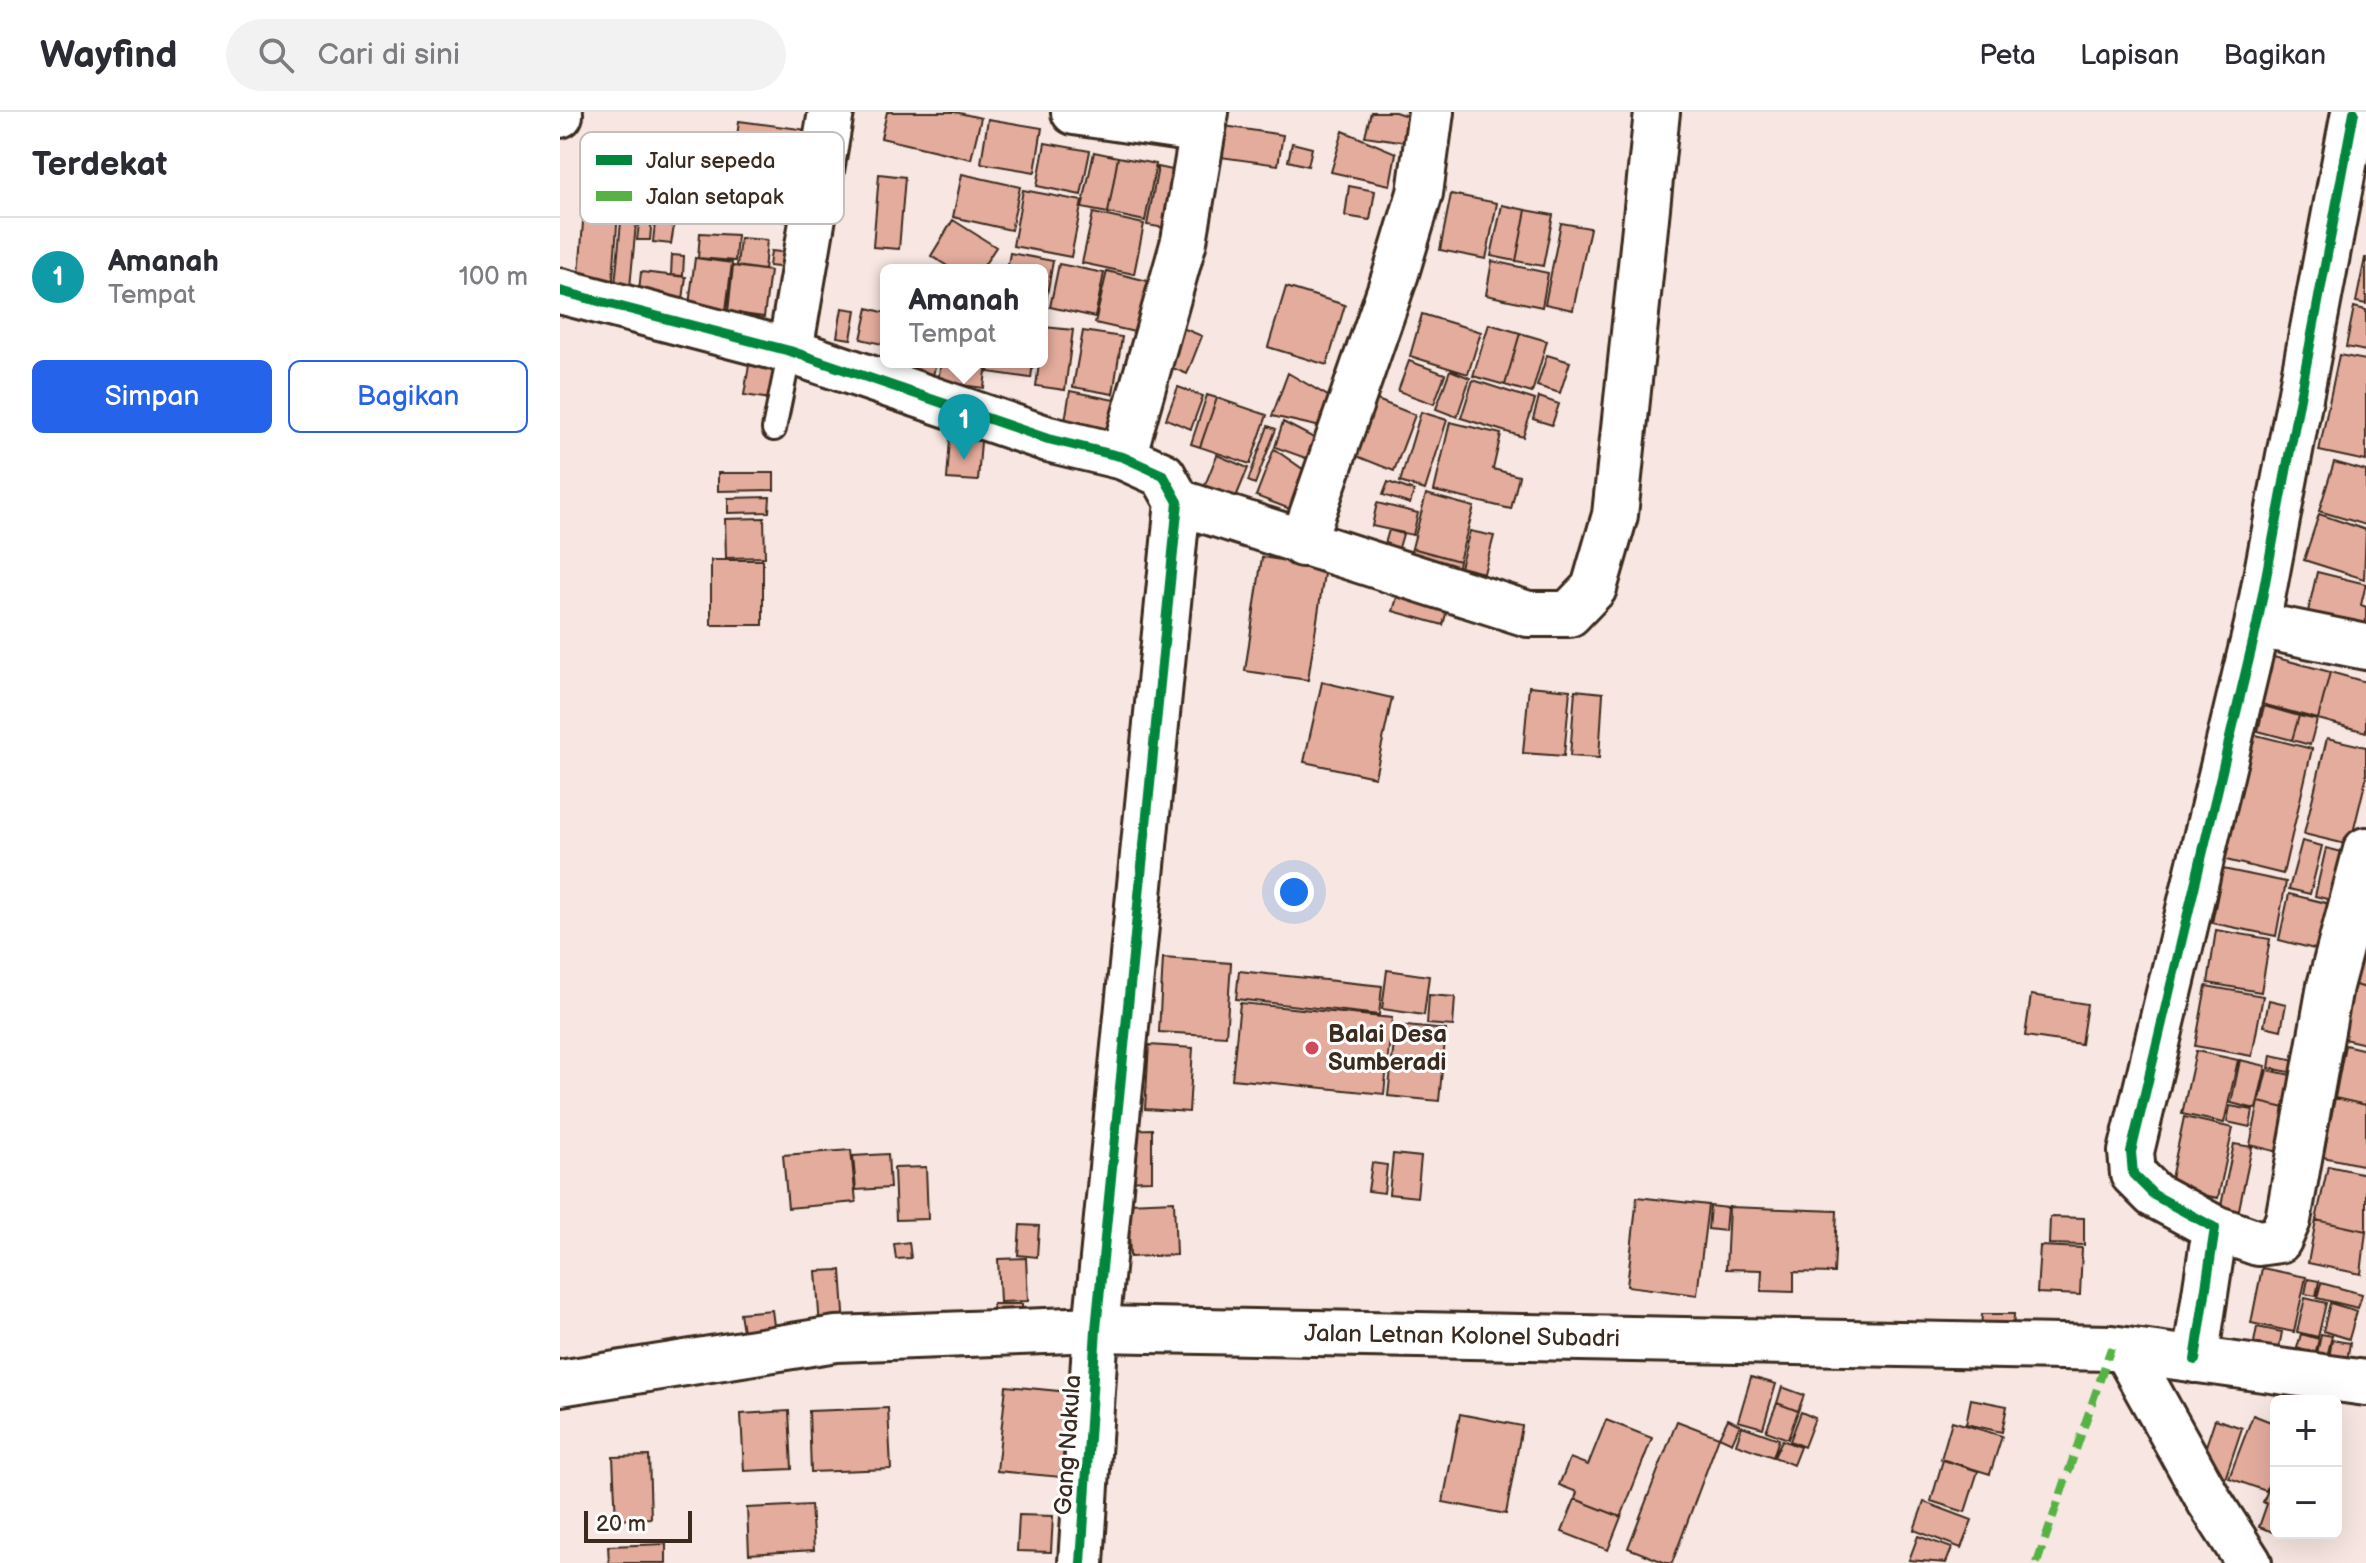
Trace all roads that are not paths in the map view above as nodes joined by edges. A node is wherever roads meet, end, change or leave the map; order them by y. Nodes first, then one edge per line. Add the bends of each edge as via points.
1 (831, 112) edge
2 (1074, 112) edge
3 (1431, 112) edge
4 (1657, 112) edge
5 (2354, 112) edge
6 (1204, 121) edge
7 (828, 132) edge
8 (812, 224) edge
9 (560, 291) edge
10 (790, 351) junction
11 (774, 429) dead end
12 (1123, 457) junction
13 (1178, 502) junction
14 (1302, 544) junction
15 (2257, 625) junction
16 (2366, 647) edge
17 (2366, 850) edge
18 (2215, 1228) junction
19 (1096, 1329) junction
20 (2126, 1351) junction
21 (2195, 1360) junction
22 (560, 1383) edge
23 (2366, 1383) edge
24 (1081, 1563) edge
25 (2249, 1563) edge

1 - 7 street
2 - 6 street
3 - 14 street via 1420,193
4 - 14 street via 1615,515 1594,588 1569,614 1528,614
5 - 15 street
6 - 12 street via 1184,241
8 - 10 street
9 - 10 street
10 - 11 lane
10 - 12 street via 1048,439
12 - 13 street via 1163,475
13 - 14 street
13 - 19 street, Gang Nakula
15 - 16 street
15 - 18 street via 2131,1152 2133,1174 2154,1195
17 - 18 street via 2330,986 2288,1220 2279,1240 2258,1243
18 - 21 street
19 - 20 street, Jalan Letnan Kolonel Subadri
19 - 22 street, Jalan Letnan Kolonel Subadri via 836,1339
19 - 24 street, Gang Nakula
20 - 21 street, Jalan Letnan Kolonel Subadri
20 - 25 street
21 - 23 street, Jalan Letnan Kolonel Subadri

